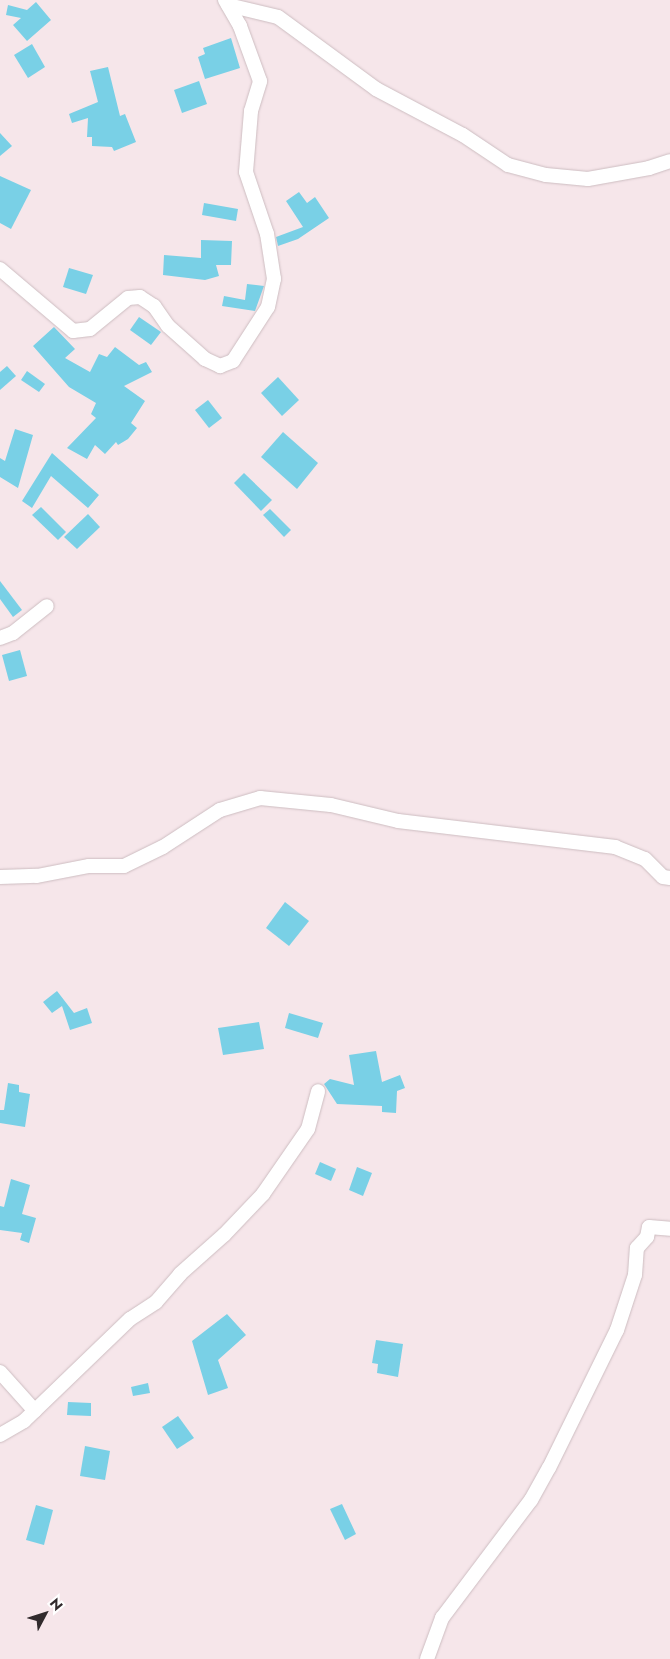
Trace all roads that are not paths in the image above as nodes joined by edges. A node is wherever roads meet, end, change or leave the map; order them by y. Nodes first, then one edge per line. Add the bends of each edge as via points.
1 (226, 2) edge
2 (670, 161) edge
3 (0, 269) edge
4 (48, 606) dead end
5 (0, 638) edge
6 (0, 876) edge
7 (670, 878) edge
8 (318, 1091) dead end
9 (670, 1229) edge
10 (0, 1372) edge
11 (35, 1411) junction
12 (0, 1435) edge
13 (427, 1659) edge

1 - 2 street via 278,17 376,89 463,135 508,165 588,179
1 - 3 street via 240,26 260,81 250,119 246,172 267,234 274,279 268,307 233,361 220,366 205,359 168,326 154,306 140,297 128,298 90,329 73,331
4 - 5 street via 13,633
6 - 7 street via 37,876 89,866 124,866 164,847 220,810 260,798 331,805 398,821 615,847 645,859 663,877
8 - 11 street via 308,1129 262,1194 156,1302 130,1319
9 - 13 street via 649,1227 647,1237 637,1248 635,1275 617,1330 549,1468 531,1500 442,1618
10 - 11 street
11 - 12 street

